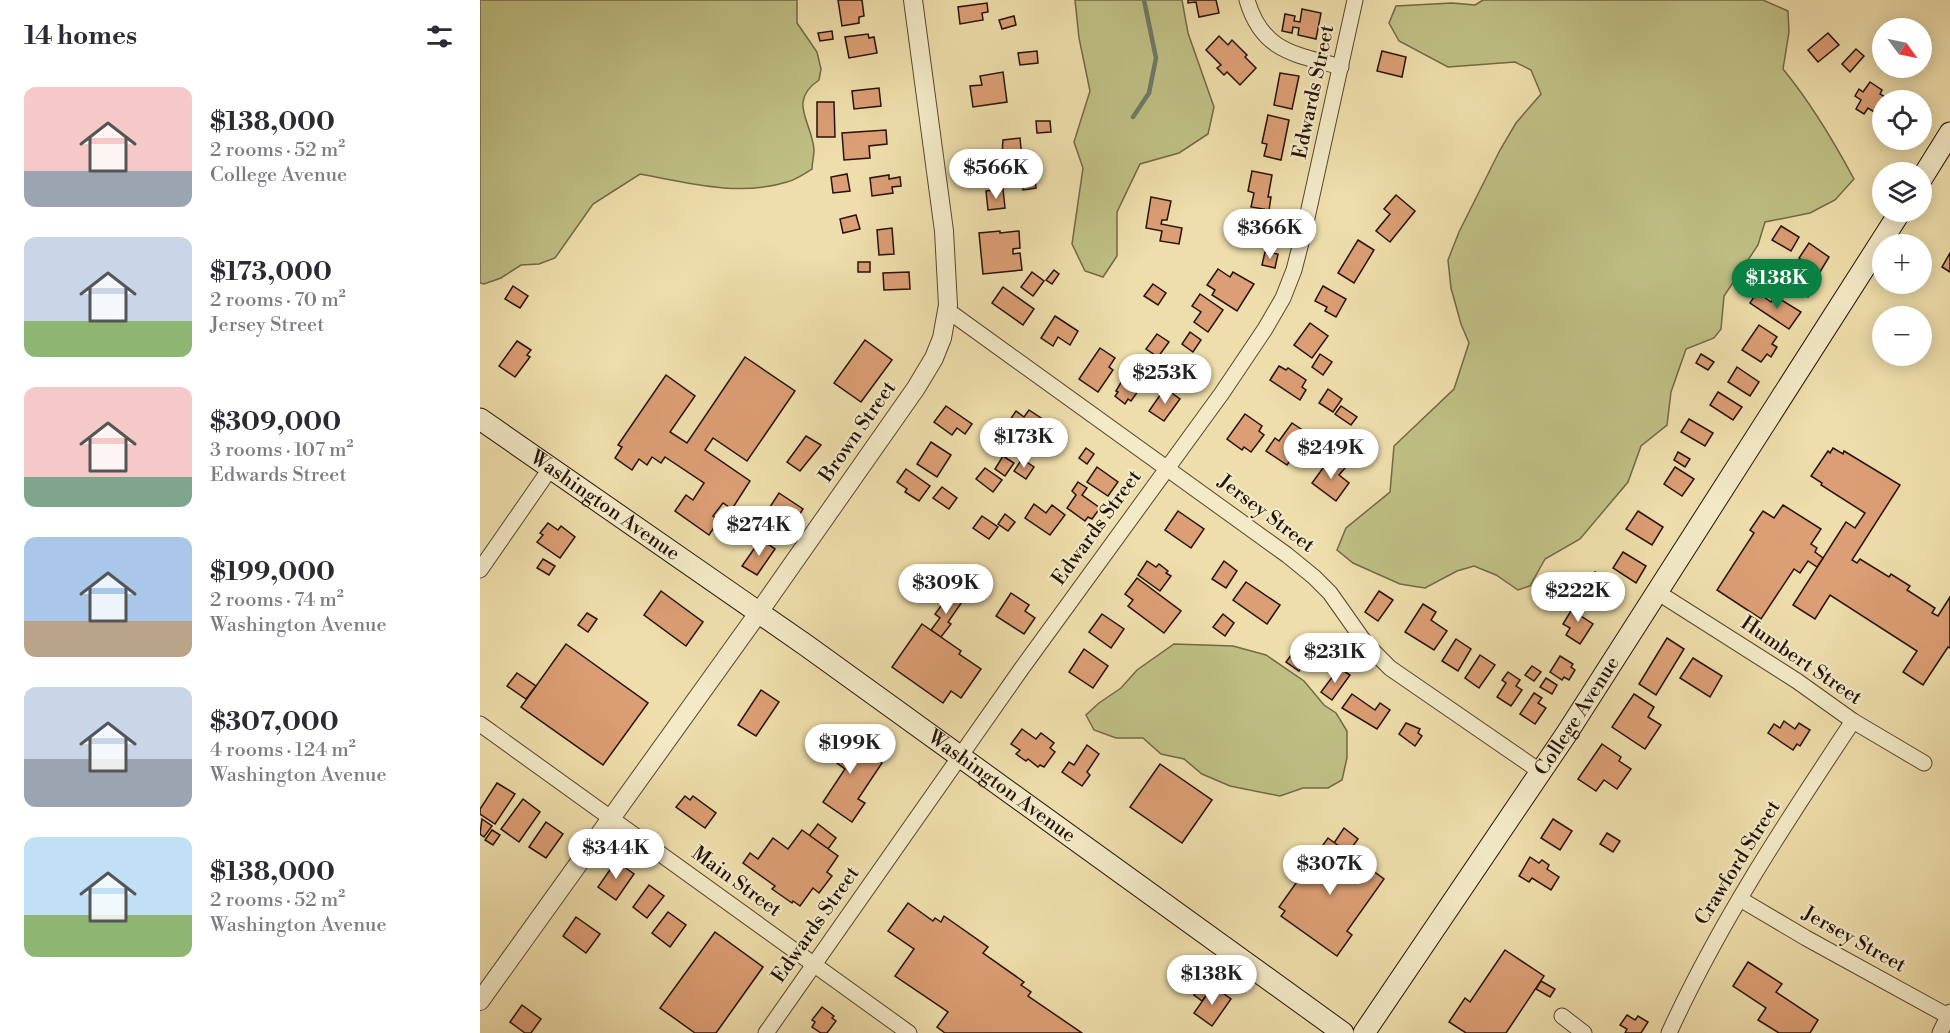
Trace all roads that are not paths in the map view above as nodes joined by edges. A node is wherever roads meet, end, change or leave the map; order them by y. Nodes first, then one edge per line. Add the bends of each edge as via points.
1 (912, 0) edge
2 (1247, 0) edge
3 (1356, 0) edge
4 (1341, 67) junction
5 (1950, 133) edge
6 (1932, 162) edge
7 (1894, 222) edge
8 (947, 310) junction
9 (480, 420) edge
10 (1167, 468) junction
11 (550, 469) junction
12 (480, 570) edge
13 (1657, 592) junction
14 (759, 612) junction
15 (1853, 722) junction
16 (480, 724) edge
17 (961, 757) junction
18 (1924, 763) dead end
19 (1541, 772) junction
20 (610, 818) junction
21 (1740, 899) junction
22 (814, 964) junction
23 (480, 1001) edge
24 (1949, 1014) edge
25 (1562, 1016) dead end
26 (766, 1033) edge
27 (909, 1033) edge
28 (1343, 1033) edge
29 (1365, 1033) edge
30 (1584, 1033) edge
31 (1669, 1033) edge
32 (1940, 1033) edge

1 - 8 street, Brown Street via 944,231
2 - 4 street via 1258,29 1268,39 1297,55
3 - 4 street, Edwards Street
4 - 10 street, Edwards Street via 1286,291 1265,329
5 - 6 main road
7 - 13 main road, College Avenue
8 - 10 street, Jersey Street
8 - 14 street, Brown Street via 942,338 916,388
9 - 11 main road, Washington Avenue
10 - 17 street, Edwards Street
10 - 19 street, Jersey Street via 1314,577 1366,644 1390,668
11 - 12 street
11 - 14 main road, Washington Avenue
13 - 15 street, Humbert Street via 1797,681
13 - 19 main road, College Avenue
14 - 17 main road, Washington Avenue
14 - 20 street, Brown Street
15 - 18 street, Humbert Street
15 - 21 street, Crawford Street
16 - 20 street, Main Street
17 - 22 street, Edwards Street
17 - 28 main road, Washington Avenue
19 - 29 main road, College Avenue
20 - 22 street, Main Street
20 - 23 street, Brown Street
21 - 24 street, Jersey Street
21 - 31 street, Crawford Street via 1698,971
22 - 26 street, Edwards Street
22 - 27 street, Main Street
24 - 32 street
25 - 30 street

